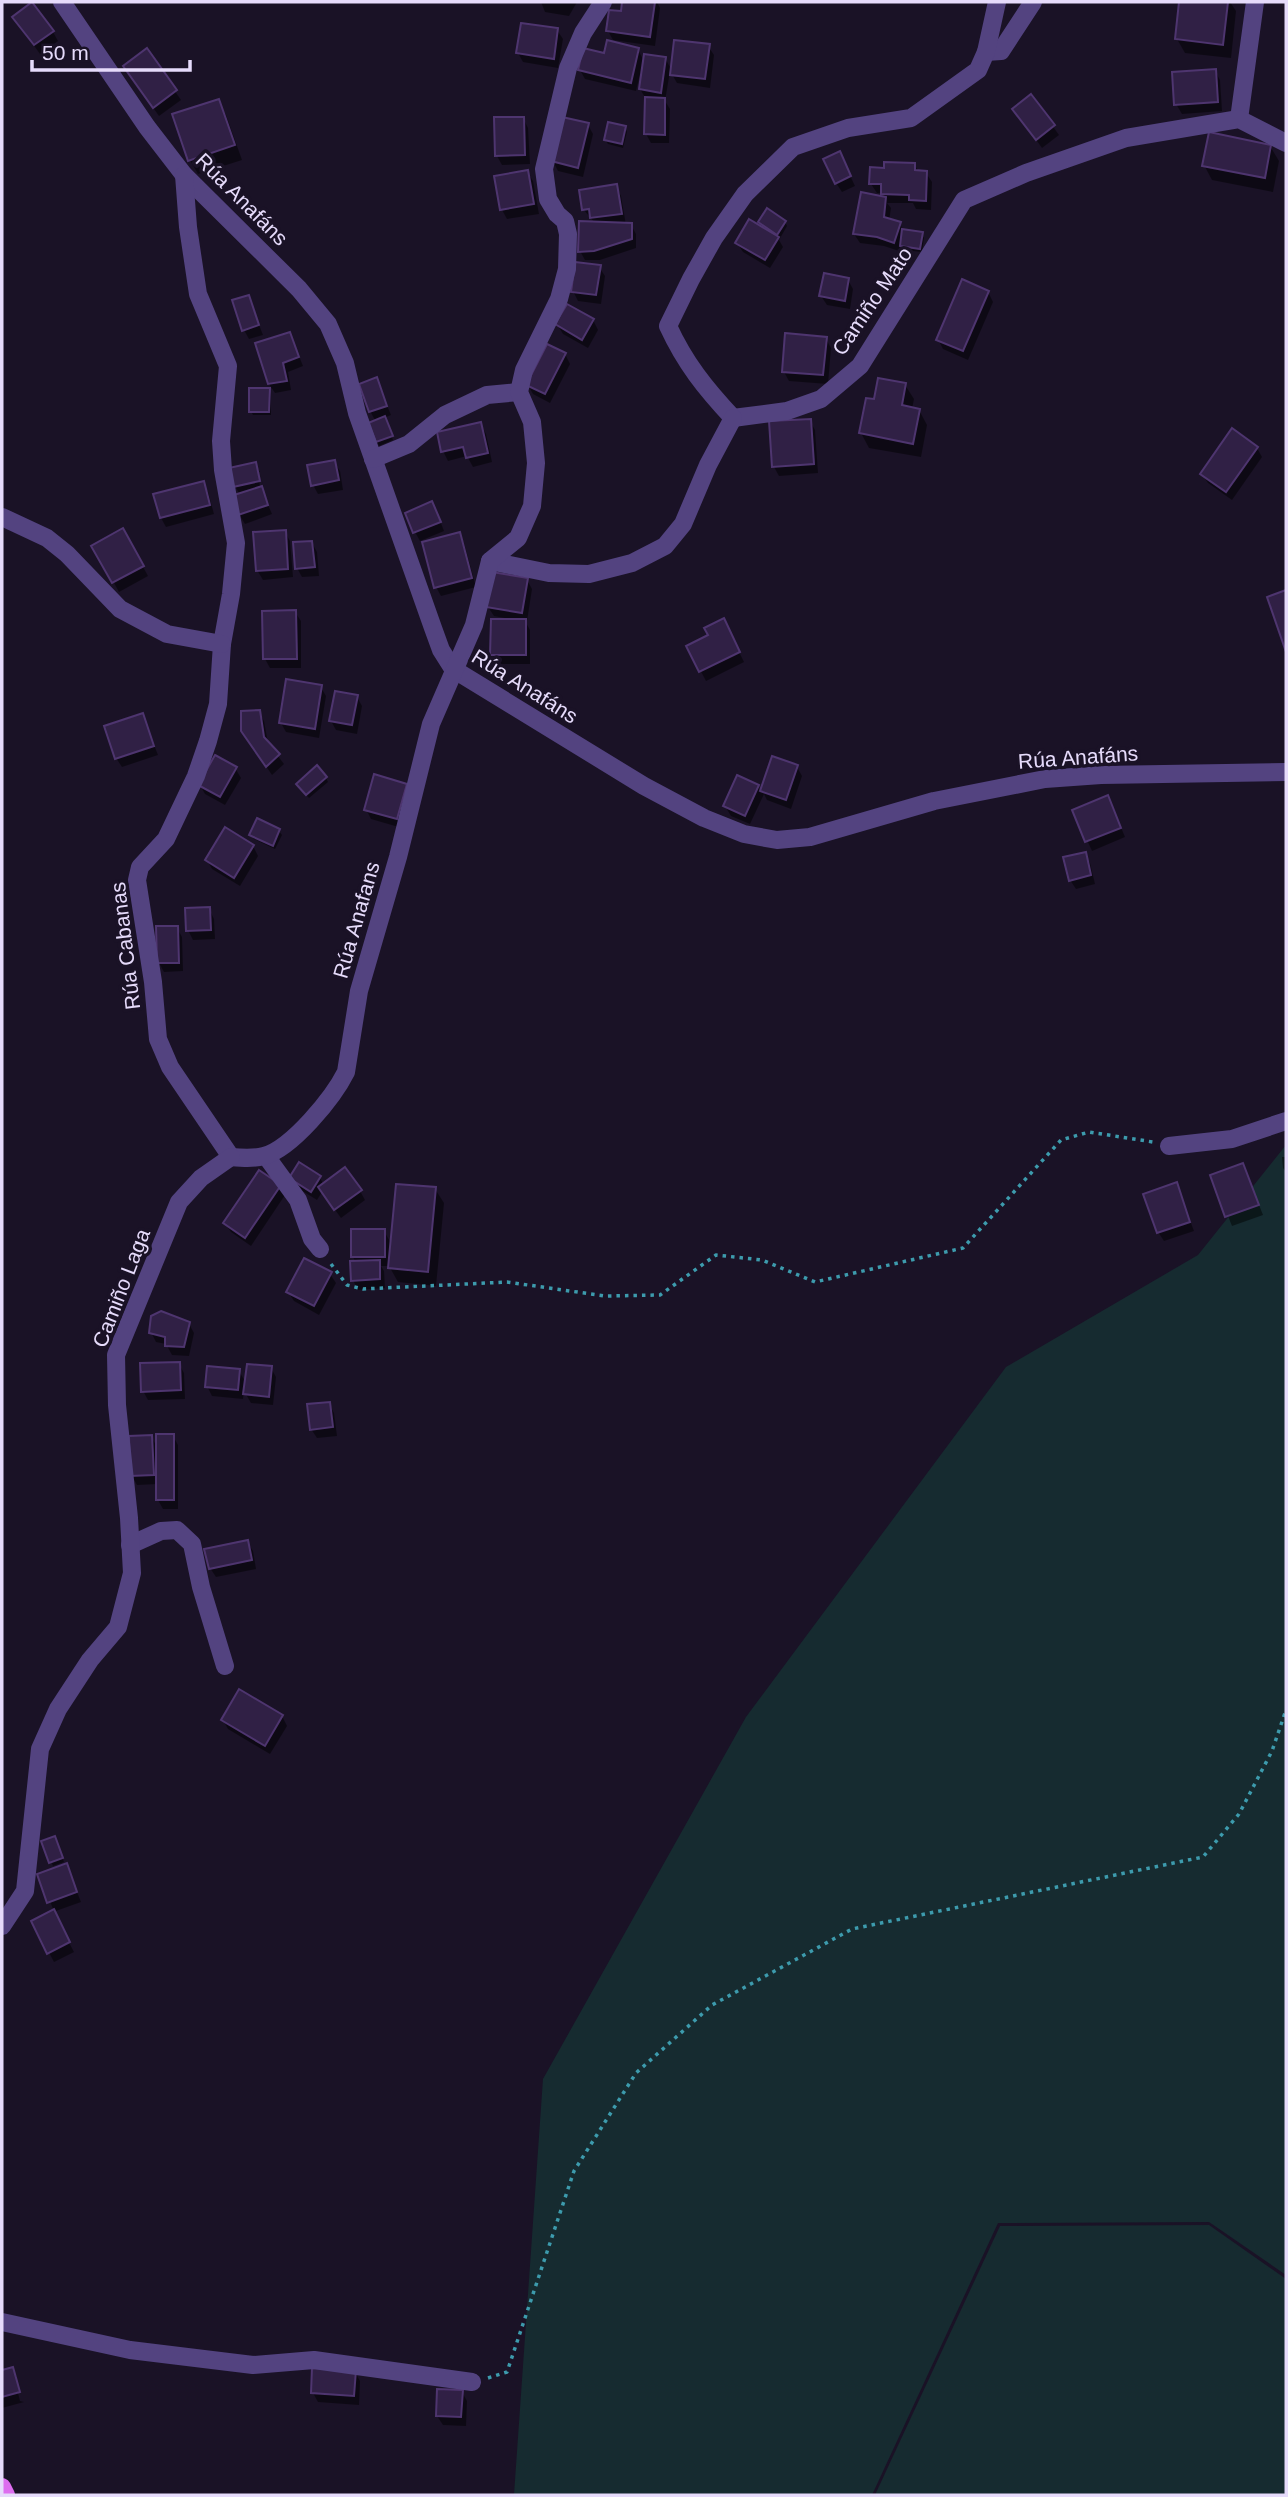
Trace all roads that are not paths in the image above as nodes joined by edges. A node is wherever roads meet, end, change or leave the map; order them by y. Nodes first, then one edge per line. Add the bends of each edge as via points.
1 (61, 2) edge
2 (603, 2) edge
3 (997, 2) edge
4 (1033, 2) edge
5 (1255, 2) edge
6 (986, 52) junction
7 (1239, 119) junction
8 (1286, 143) edge
9 (184, 174) junction
10 (519, 392) junction
11 (733, 418) junction
12 (373, 459) junction
13 (2, 517) edge
14 (490, 561) junction
15 (222, 644) junction
16 (453, 669) junction
17 (1286, 772) edge
18 (1286, 1121) edge
19 (1169, 1146) road end
20 (265, 1156) junction
21 (231, 1157) junction
22 (320, 1249) road end
23 (130, 1545) junction
24 (225, 1666) dead end
25 (2, 1926) edge
26 (2, 2322) edge
27 (472, 2382) road end
28 (2, 2487) edge
29 (6, 2495) edge

1 - 9 street, Rúa Anafáns
2 - 10 street via 568,68 544,169 548,199 569,234 567,269
3 - 6 street
4 - 6 street via 1000,51
5 - 7 street
6 - 11 street via 978,70 911,118 848,128 793,146 746,194 714,238 668,326 701,384
7 - 8 street
7 - 11 street, Camiño Mato via 1126,138 964,200 860,366 821,399 787,411
9 - 12 street, Rúa Anafáns via 328,324 345,363 356,414
9 - 15 street, Rúa Cabanas via 198,294 228,366 220,441 236,543
10 - 12 street via 487,395 445,415 409,444
10 - 14 street via 532,422 536,463 532,506 518,538
11 - 14 street via 683,524 665,546 632,563 589,574 549,573
12 - 16 street, Rúa Anafáns via 441,650
13 - 15 street via 47,538 68,554 120,609 167,634
14 - 16 street, Rúa Anafans via 474,625
15 - 21 street, Rúa Cabanas via 218,704 196,776 166,839 139,867 137,880 158,1039 170,1067
16 - 17 street, Rúa Anafáns via 704,818 744,834 777,840 810,837 934,801 1045,779
16 - 20 street, Rúa Anafans via 431,724 359,991 346,1072 314,1119
18 - 19 street via 1232,1139
20 - 21 street
20 - 22 street via 298,1200
21 - 23 street, Camiño Laga via 201,1178 179,1202 117,1355
23 - 24 street via 161,1531 177,1530 192,1545
23 - 25 street, Camiño Laga via 132,1573 118,1627 58,1709 40,1749 25,1891
26 - 27 street via 130,2350 253,2365 314,2360
28 - 29 main road

